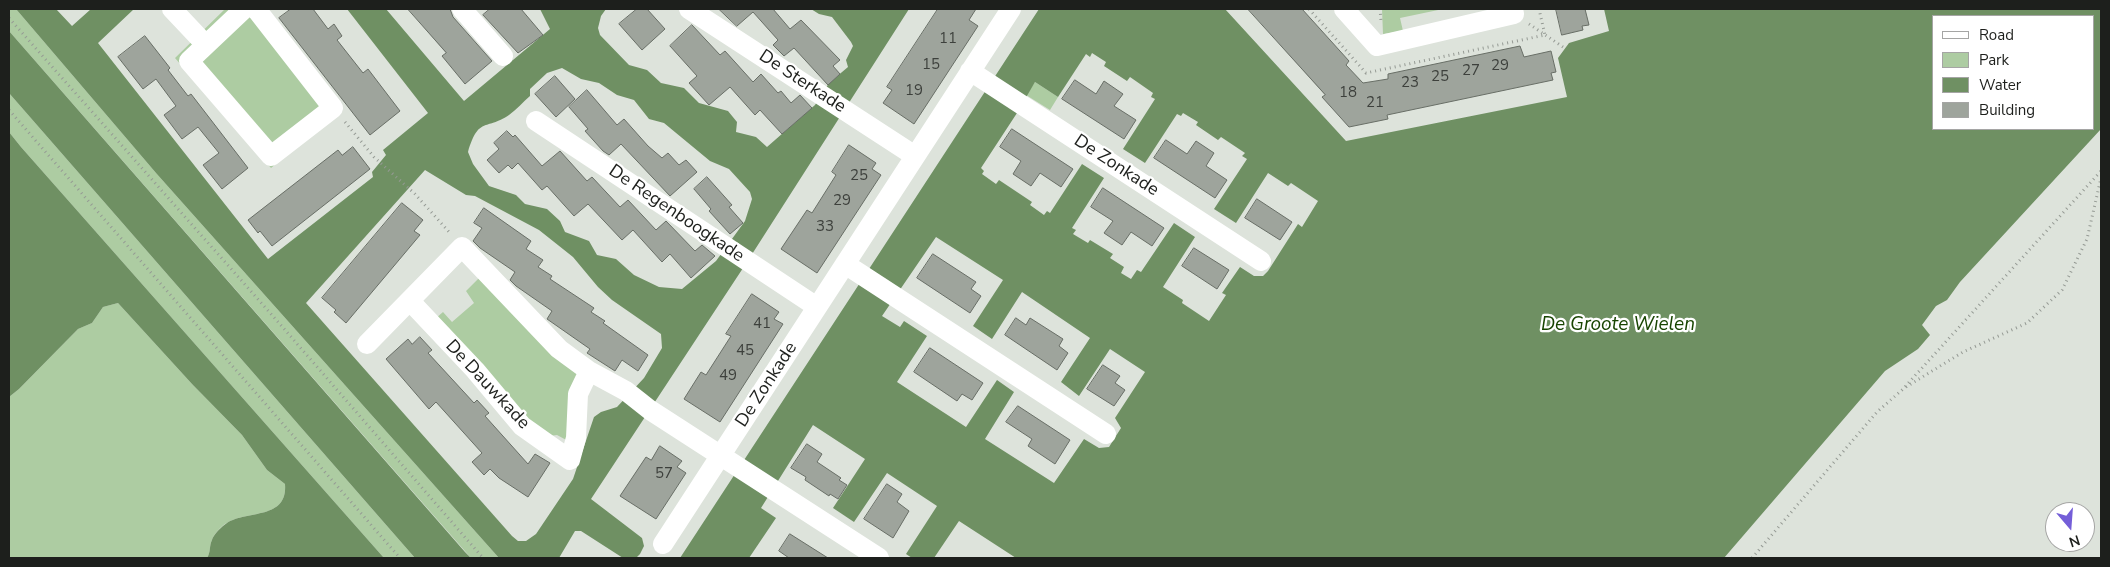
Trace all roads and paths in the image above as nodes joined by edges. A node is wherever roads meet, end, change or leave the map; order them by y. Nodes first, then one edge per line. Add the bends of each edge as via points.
1 (172, 9) edge
2 (244, 9) edge
3 (256, 9) edge
4 (462, 9) edge
5 (689, 9) edge
6 (1011, 9) edge
7 (1344, 9) edge
8 (1513, 12) edge
9 (9, 18) edge
10 (206, 45) junction
11 (1563, 47) dead end
12 (503, 56) dead end
13 (976, 74) junction
14 (333, 108) junction
15 (9, 110) edge
16 (536, 121) dead end
17 (915, 156) junction
18 (2101, 171) edge
19 (2101, 178) edge
20 (462, 248) junction
21 (1261, 261) dead end
22 (850, 267) junction
23 (410, 301) junction
24 (817, 307) junction
25 (367, 344) dead end
26 (589, 371) junction
27 (1902, 390) junction
28 (1106, 434) dead end
29 (727, 460) junction
30 (663, 544) dead end
31 (400, 558) edge
32 (483, 558) edge
33 (879, 558) edge
34 (1752, 558) edge

1 - 10 street
2 - 10 street
3 - 14 street
4 - 12 street
5 - 17 street, De Sterkade
6 - 13 street, De Zonkade
7 - 8 street via 1377,46
8 - 11 path
9 - 32 path
10 - 14 street via 189,61 271,156
13 - 17 street, De Zonkade
13 - 21 street, De Zonkade
14 - 20 path via 374,157 415,194
15 - 31 path
16 - 24 street, De Regenboogkade
17 - 22 street, De Zonkade
18 - 27 path
19 - 27 path via 2087,239 2062,290 2027,324 1963,352
20 - 23 street
20 - 26 street via 560,349
22 - 24 street, De Zonkade
22 - 28 street
23 - 25 street
23 - 26 street, De Dauwkade via 522,426 570,460 576,438 578,394
24 - 29 street, De Zonkade
26 - 29 street via 626,391
27 - 34 path via 1877,412
29 - 30 street, De Zonkade
29 - 33 street

